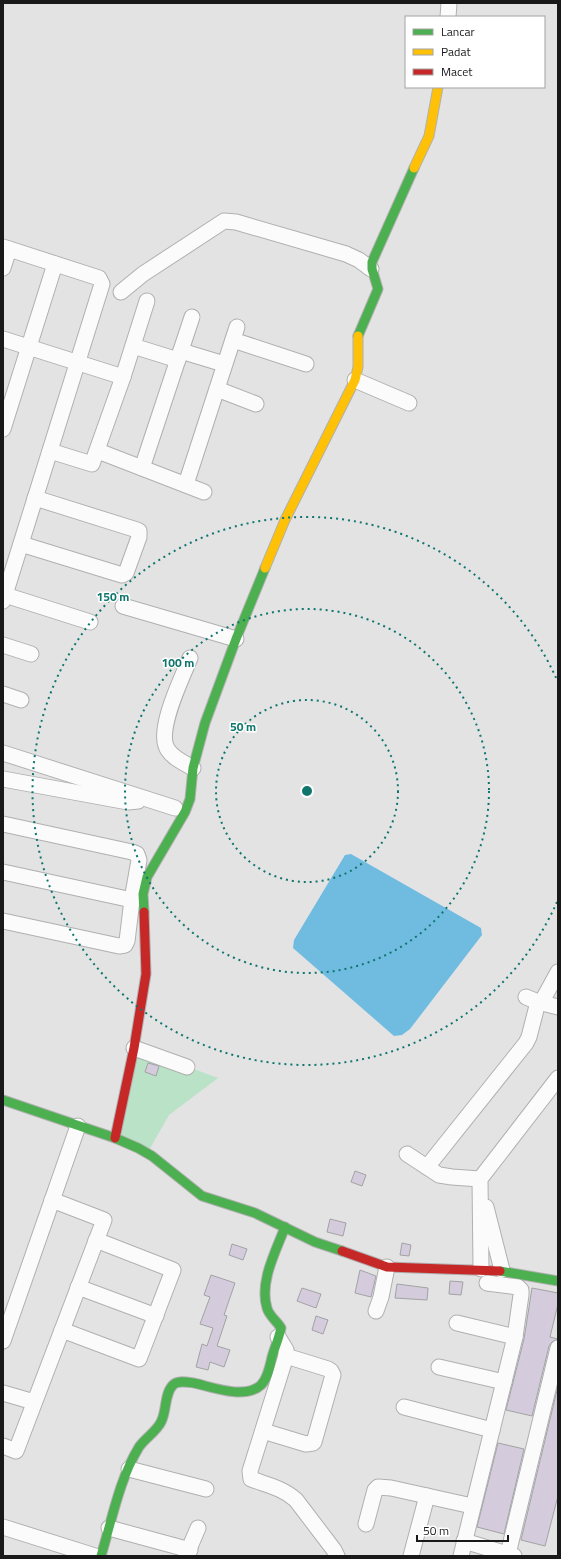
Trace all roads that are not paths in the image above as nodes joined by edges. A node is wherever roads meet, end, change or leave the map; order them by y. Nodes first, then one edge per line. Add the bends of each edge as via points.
1 (450, 3) edge
2 (448, 16) edge
3 (438, 88) edge
4 (6, 248) edge
5 (55, 264) junction
6 (3, 268) edge
7 (371, 269) junction
8 (121, 292) dead end
9 (147, 301) dead end
10 (192, 317) dead end
11 (3, 339) edge
12 (133, 346) junction
13 (29, 347) junction
14 (180, 356) junction
15 (77, 362) junction
16 (224, 364) junction
17 (306, 364) dead end
18 (123, 377) junction
19 (356, 380) junction
20 (217, 390) junction
21 (409, 403) dead end
22 (256, 404) dead end
23 (3, 429) edge
24 (50, 451) junction
25 (98, 451) junction
26 (142, 468) junction
27 (186, 484) junction
28 (204, 492) dead end
29 (35, 498) junction
30 (21, 544) junction
31 (9, 560) edge
32 (4, 598) edge
33 (123, 606) dead end
34 (90, 622) dead end
35 (236, 639) junction
36 (3, 645) edge
37 (31, 654) dead end
38 (190, 658) dead end
39 (3, 694) edge
40 (21, 700) dead end
41 (3, 753) edge
42 (193, 768) junction
43 (3, 778) edge
44 (150, 799) junction
45 (175, 808) dead end
46 (3, 824) edge
47 (3, 872) edge
48 (132, 900) junction
49 (3, 921) edge
50 (558, 972) edge
51 (535, 1001) junction
52 (558, 1007) edge
53 (134, 1048) junction
54 (187, 1067) dead end
55 (558, 1078) edge
56 (3, 1100) edge
57 (78, 1126) junction
58 (115, 1138) junction
59 (407, 1154) dead end
60 (426, 1167) junction
61 (480, 1179) junction
62 (52, 1200) junction
63 (285, 1227) junction
64 (96, 1240) junction
65 (387, 1267) junction
66 (502, 1270) junction
67 (484, 1276) junction
68 (558, 1281) edge
69 (78, 1287) junction
70 (376, 1311) dead end
71 (156, 1316) junction
72 (457, 1322) dead end
73 (62, 1330) junction
74 (278, 1337) junction
75 (515, 1337) junction
76 (3, 1340) edge
77 (558, 1348) edge
78 (286, 1356) junction
79 (439, 1366) dead end
80 (504, 1382) junction
81 (3, 1392) edge
82 (34, 1402) junction
83 (404, 1407) dead end
84 (492, 1430) junction
85 (263, 1431) junction
86 (3, 1446) edge
87 (129, 1469) junction
88 (206, 1489) dead end
89 (427, 1496) junction
90 (472, 1506) junction
91 (366, 1524) dead end
92 (3, 1527) edge
93 (109, 1528) junction
94 (198, 1528) dead end
95 (464, 1541) junction
96 (188, 1553) edge
97 (511, 1555) edge
98 (95, 1556) edge
99 (102, 1556) edge
100 (337, 1556) edge
101 (411, 1556) edge
102 (461, 1556) edge

1 - 2 street
3 - 7 street via 429,136
4 - 5 street
4 - 6 street
5 - 13 street
5 - 15 street via 98,278 102,284
7 - 8 street via 346,254 236,222 224,221 142,274
7 - 19 street via 378,289 356,338
9 - 12 street
10 - 14 street
11 - 13 street
12 - 14 street
12 - 18 street
13 - 15 street
13 - 23 street
14 - 16 street
14 - 26 street
15 - 18 street
15 - 24 street
16 - 17 street via 235,333
16 - 20 street
18 - 25 street
19 - 21 street
19 - 35 street via 285,520
20 - 22 street
20 - 27 street
24 - 25 street via 92,465
24 - 29 street
25 - 26 street
26 - 27 street
27 - 28 street
29 - 30 street
29 - 30 street via 137,530 139,537 126,573 122,575
30 - 31 street
31 - 32 street
32 - 34 street
33 - 35 street
35 - 42 street via 205,723
36 - 37 street
38 - 42 street via 170,707 163,741 178,759
39 - 40 street
41 - 44 street
42 - 53 street via 190,799 185,812 147,877 143,894 146,974
43 - 44 street via 128,802
44 - 45 street
46 - 48 street via 137,854 139,860
47 - 48 street
48 - 49 street via 127,941 125,945 119,946
50 - 51 street
51 - 52 street
51 - 60 street via 526,1043
53 - 54 street
53 - 58 street
55 - 61 street
56 - 57 street
57 - 58 street
57 - 62 street
58 - 63 street via 152,1156 202,1196
59 - 60 street
60 - 61 street via 452,1177
61 - 66 street
61 - 67 street
62 - 64 street via 104,1220
62 - 76 street
63 - 65 street via 315,1242
63 - 74 street via 266,1286 268,1310 281,1328
64 - 69 street
64 - 71 street via 173,1270
65 - 67 street
65 - 70 street
66 - 67 street
66 - 68 street
67 - 75 street via 521,1290
69 - 71 street
69 - 73 street
71 - 73 street via 139,1359
72 - 75 street
73 - 82 street
74 - 78 street via 286,1350
74 - 87 street via 263,1383 255,1390 226,1390 185,1381 174,1384 161,1422 140,1446
75 - 80 street
77 - 97 street
78 - 85 street
78 - 85 street via 332,1371 314,1442 306,1444
79 - 80 street
80 - 84 street
81 - 82 street
82 - 86 street via 16,1451
83 - 84 street
84 - 90 street
85 - 100 street via 250,1474 251,1479 284,1490 296,1500
87 - 88 street
87 - 93 street
89 - 90 street
89 - 91 street via 384,1486 378,1487
89 - 101 street
90 - 95 street
92 - 98 street
93 - 96 street
93 - 99 street
94 - 96 street
95 - 97 street
95 - 102 street

